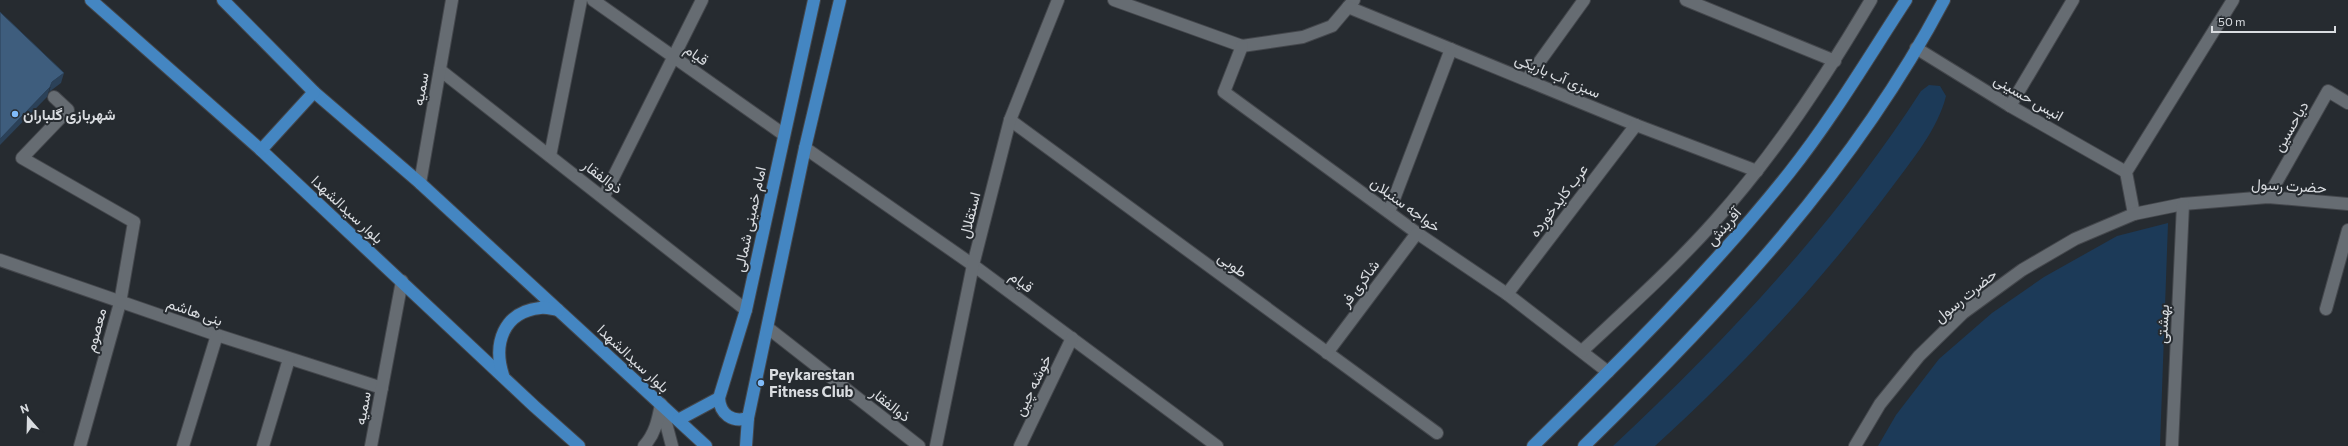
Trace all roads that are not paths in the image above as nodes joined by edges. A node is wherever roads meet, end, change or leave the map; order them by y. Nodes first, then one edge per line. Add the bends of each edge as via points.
1 (223, 0) edge
2 (452, 0) edge
3 (581, 0) edge
4 (593, 0) edge
5 (702, 0) edge
6 (814, 0) edge
7 (840, 0) edge
8 (1058, 0) edge
9 (1114, 0) edge
10 (1584, 0) edge
11 (1686, 0) edge
12 (1871, 0) edge
13 (1906, 0) edge
14 (1944, 0) edge
15 (2073, 0) edge
16 (2233, 0) edge
17 (91, 1) edge
18 (1351, 4) edge
19 (1242, 46) junction
20 (1916, 48) junction
21 (1451, 49) junction
22 (674, 57) junction
23 (1835, 61) junction
24 (440, 70) junction
25 (1527, 79) junction
26 (314, 92) junction
27 (54, 97) edge
28 (2348, 103) edge
29 (2010, 106) junction
30 (1010, 120) junction
31 (1636, 125) junction
32 (783, 134) junction
33 (805, 148) junction
34 (261, 150) junction
35 (550, 156) junction
36 (1757, 171) junction
37 (2126, 172) junction
38 (420, 183) junction
39 (604, 196) junction
40 (2268, 197) junction
41 (2183, 204) junction
42 (2348, 204) edge
43 (1389, 212) junction
44 (2134, 214) junction
45 (2348, 230) edge
46 (1417, 233) junction
47 (0, 260) edge
48 (973, 264) junction
49 (402, 281) junction
50 (1507, 294) junction
51 (120, 303) junction
52 (2326, 309) dead end
53 (558, 310) junction
54 (746, 310) junction
55 (768, 328) junction
56 (217, 335) junction
57 (1072, 338) junction
58 (1582, 351) junction
59 (1327, 353) junction
60 (289, 359) junction
61 (1608, 372) junction
62 (503, 376) junction
63 (382, 388) junction
64 (719, 398) junction
65 (661, 404) junction
66 (748, 418) junction
67 (678, 420) junction
68 (1437, 433) dead end
69 (80, 446) edge
70 (183, 446) edge
71 (263, 446) edge
72 (371, 446) edge
73 (579, 446) edge
74 (644, 446) edge
75 (672, 446) edge
76 (706, 446) edge
77 (746, 446) edge
78 (919, 446) edge
79 (936, 446) edge
80 (1020, 446) edge
81 (1216, 446) edge
82 (1533, 446) edge
83 (1584, 446) edge
84 (1855, 446) edge
85 (2172, 446) edge

1 - 26 main road, بلوار سیدالشهدا
2 - 24 street, سمیه
3 - 35 street
4 - 22 street, قیام
5 - 22 street
6 - 32 main road, امام خمینی شمالی
7 - 33 main road
8 - 30 street, استقلال
9 - 19 street
10 - 25 street
11 - 23 street
12 - 23 street
13 - 61 main road, آفرینش via 1839,103 1790,172 1731,242
14 - 20 main road
15 - 29 street
16 - 37 street
17 - 34 main road, بلوار سیدالشهدا
18 - 19 street via 1332,26 1303,37
18 - 21 street, سبزی آب باریکی
19 - 43 street, خواجه سنبلان via 1224,92
20 - 29 street, انیس حسینی
20 - 83 main road via 1850,149 1782,239 1720,309
21 - 25 street, سبزی آب باریکی
21 - 43 street
22 - 32 street, قیام
22 - 39 street
23 - 36 street
24 - 35 street, ذوالفقار
24 - 38 street, سمیه
25 - 31 street, سبزی آب باریکی
26 - 34 main road
26 - 38 main road, بلوار سیدالشهدا
27 - 51 street, معصوم via 68,110 22,158 134,222
28 - 40 street, دیاحسین via 2328,91
29 - 37 street, انیس حسینی
30 - 48 street, استقلال
30 - 59 street, طوبی
31 - 36 street, سبزی آب باریکی
31 - 50 street, عرب کایدخورده
32 - 54 main road, امام خمینی شمالی
33 - 48 street, قیام
33 - 55 main road
34 - 49 main road, بلوار سیدالشهدا
35 - 39 street, ذوالفقار
36 - 58 street via 1674,264
37 - 44 street
38 - 53 main road, بلوار سیدالشهدا
39 - 54 street, ذوالفقار
40 - 41 street, حضرت رسول
40 - 42 street, حضرت رسول
41 - 44 street, حضرت رسول
41 - 85 street, بهشتی
43 - 46 street, خواجه سنبلان
44 - 84 street, حضرت رسول via 2062,247 2022,270 1963,313 1919,356 1880,404
45 - 52 street
46 - 50 street, خواجه سنبلان
46 - 59 street, شاکری فر
47 - 51 street, بنی هاشم
48 - 57 street, قیام
48 - 79 street, استقلال
49 - 62 main road, بلوار سیدالشهدا
49 - 63 street, سمیه
50 - 58 street, خواجه سنبلان
51 - 56 street, بنی هاشم
51 - 69 street, معصوم
53 - 62 main road via 534,309 522,313 508,324 499,340 498,358
53 - 65 main road, بلوار سیدالشهدا
54 - 64 main road, امام خمینی شمالی
55 - 66 main road
55 - 78 street, ذوالفقار
56 - 60 street, بنی هاشم
56 - 70 street
57 - 80 street, خوشه چین
57 - 81 street, قیام
58 - 61 street, خواجه سنبلان
59 - 68 street, طوبی
60 - 63 street, بنی هاشم
60 - 71 street
61 - 82 main road, آفرینش
62 - 73 main road, بلوار سیدالشهدا
63 - 72 street, سمیه
64 - 66 main road via 722,411 728,416 741,420
64 - 67 main road
65 - 67 main road, بلوار سیدالشهدا
65 - 74 street via 658,422
65 - 75 street
66 - 77 main road
67 - 76 main road, بلوار سیدالشهدا

